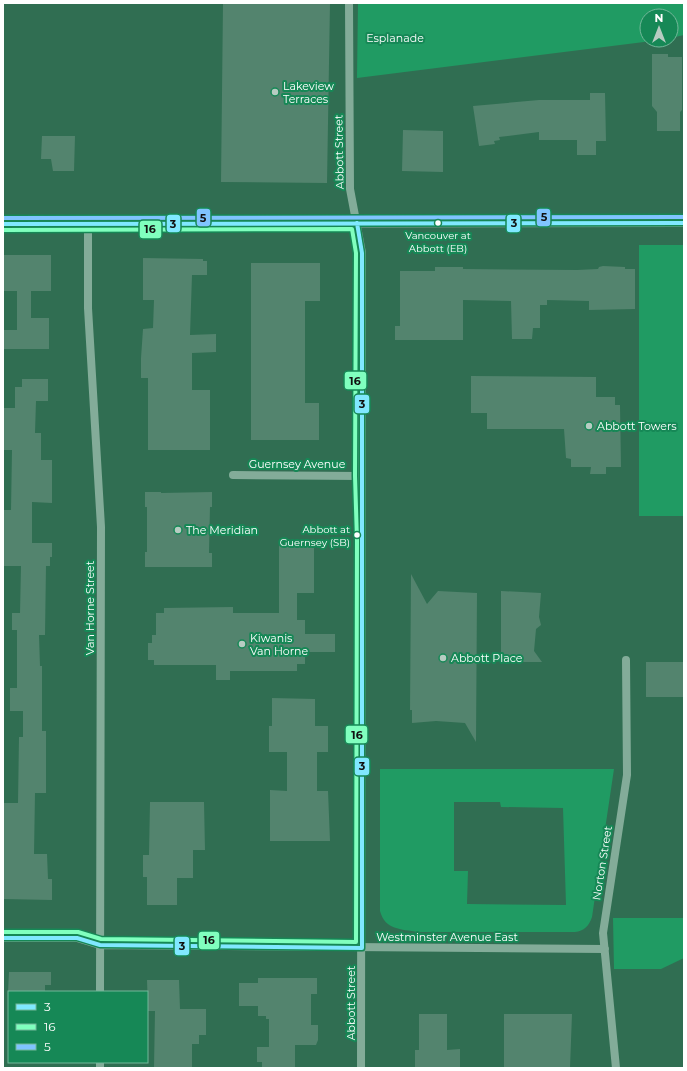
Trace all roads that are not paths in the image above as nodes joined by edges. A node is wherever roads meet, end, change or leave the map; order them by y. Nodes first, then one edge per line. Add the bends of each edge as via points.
1 (350, 3) edge
2 (357, 223) junction
3 (684, 223) edge
4 (3, 224) edge
5 (88, 224) junction
6 (233, 475) dead end
7 (361, 476) junction
8 (626, 660) dead end
9 (3, 938) edge
10 (100, 945) junction
11 (362, 948) junction
12 (605, 949) junction
13 (100, 991) edge
14 (361, 1068) edge
15 (616, 1068) edge

1 - 2 street, Abbott Street via 350,188
2 - 3 street
2 - 5 street
2 - 7 street, Abbott Street via 362,253
4 - 5 street
5 - 10 street, Van Horne Street via 88,308 101,526
6 - 7 street, Guernsey Avenue
7 - 11 street, Abbott Street
8 - 12 street, Norton Street via 627,775 603,933
9 - 10 street, Westminster Avenue East via 77,938
10 - 11 street, Westminster Avenue East
10 - 13 street, Van Horne Street
11 - 12 street, Westminster Avenue East
11 - 14 street, Abbott Street
12 - 15 street, Norton Street

